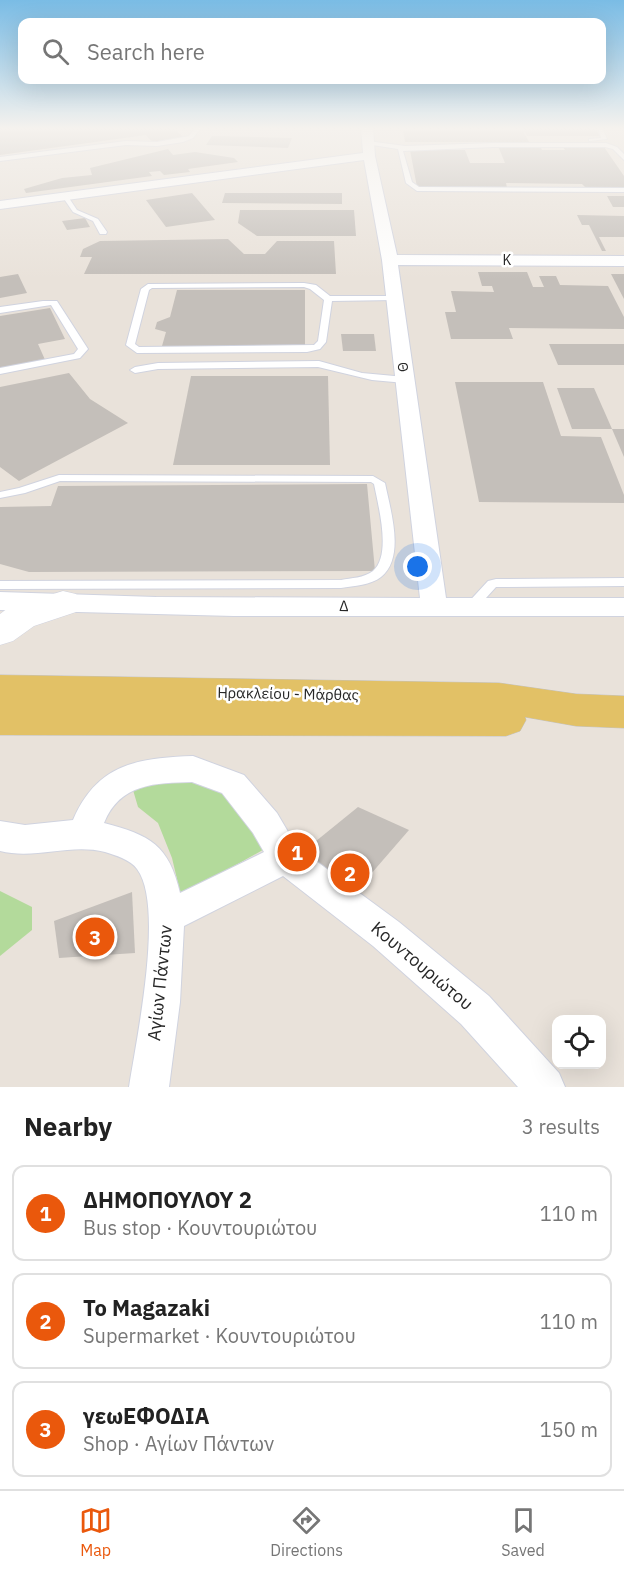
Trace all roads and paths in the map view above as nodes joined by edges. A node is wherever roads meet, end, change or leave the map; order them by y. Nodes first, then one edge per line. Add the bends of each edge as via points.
1 (186, 178) edge
2 (374, 178) edge
3 (407, 178) edge
4 (624, 190) edge
5 (65, 196) junction
6 (0, 205) edge
7 (103, 232) dead end
8 (390, 260) junction
9 (624, 261) edge
10 (395, 298) junction
11 (328, 299) junction
12 (0, 310) edge
13 (135, 370) dead end
14 (0, 371) edge
15 (405, 380) junction
16 (0, 495) edge
17 (624, 582) edge
18 (0, 585) edge
19 (0, 600) edge
20 (63, 603) junction
21 (624, 606) edge
22 (434, 607) junction
23 (470, 607) junction
24 (0, 632) edge
25 (0, 690) edge
26 (576, 710) junction
27 (624, 712) edge
28 (0, 719) edge
29 (84, 833) junction
30 (0, 836) edge
31 (285, 858) junction
32 (167, 916) junction
33 (149, 1087) edge
34 (545, 1087) edge

1 - 5 street
2 - 8 street, Θ
3 - 4 lane via 417,189
5 - 6 street
5 - 7 lane via 75,211 96,220
8 - 9 street, Κ
8 - 10 street, Θ
10 - 11 lane
10 - 15 street, Θ
11 - 11 lane via 322,342 312,348 137,350 130,345 145,289 150,286 304,285 313,286
12 - 14 lane via 54,303 83,349 71,357
13 - 15 lane via 158,366 319,364 376,379
15 - 22 street, Θ
16 - 18 lane via 59,478 373,479 379,483 389,546 386,563 379,573 366,580 341,584
17 - 23 lane via 496,583
19 - 20 street, Δ
20 - 22 street, Δ
20 - 24 street via 21,617
21 - 23 street, Δ
22 - 23 street, Δ
25 - 26 main road, Ηρακλείου - Μάρθας via 499,698
26 - 27 main road, Ηρακλείου - Μάρθας
26 - 28 main road, Ηρακλείου - Μάρθας via 502,720
29 - 30 street, Αγίων Πάντων via 47,840
29 - 31 street via 95,806 117,783 153,770 194,769 233,784 265,823
29 - 32 street, Αγίων Πάντων via 106,837 147,857 160,877
31 - 32 street
31 - 34 street, Κουντουριώτου via 386,934 475,1010
32 - 33 street, Αγίων Πάντων

